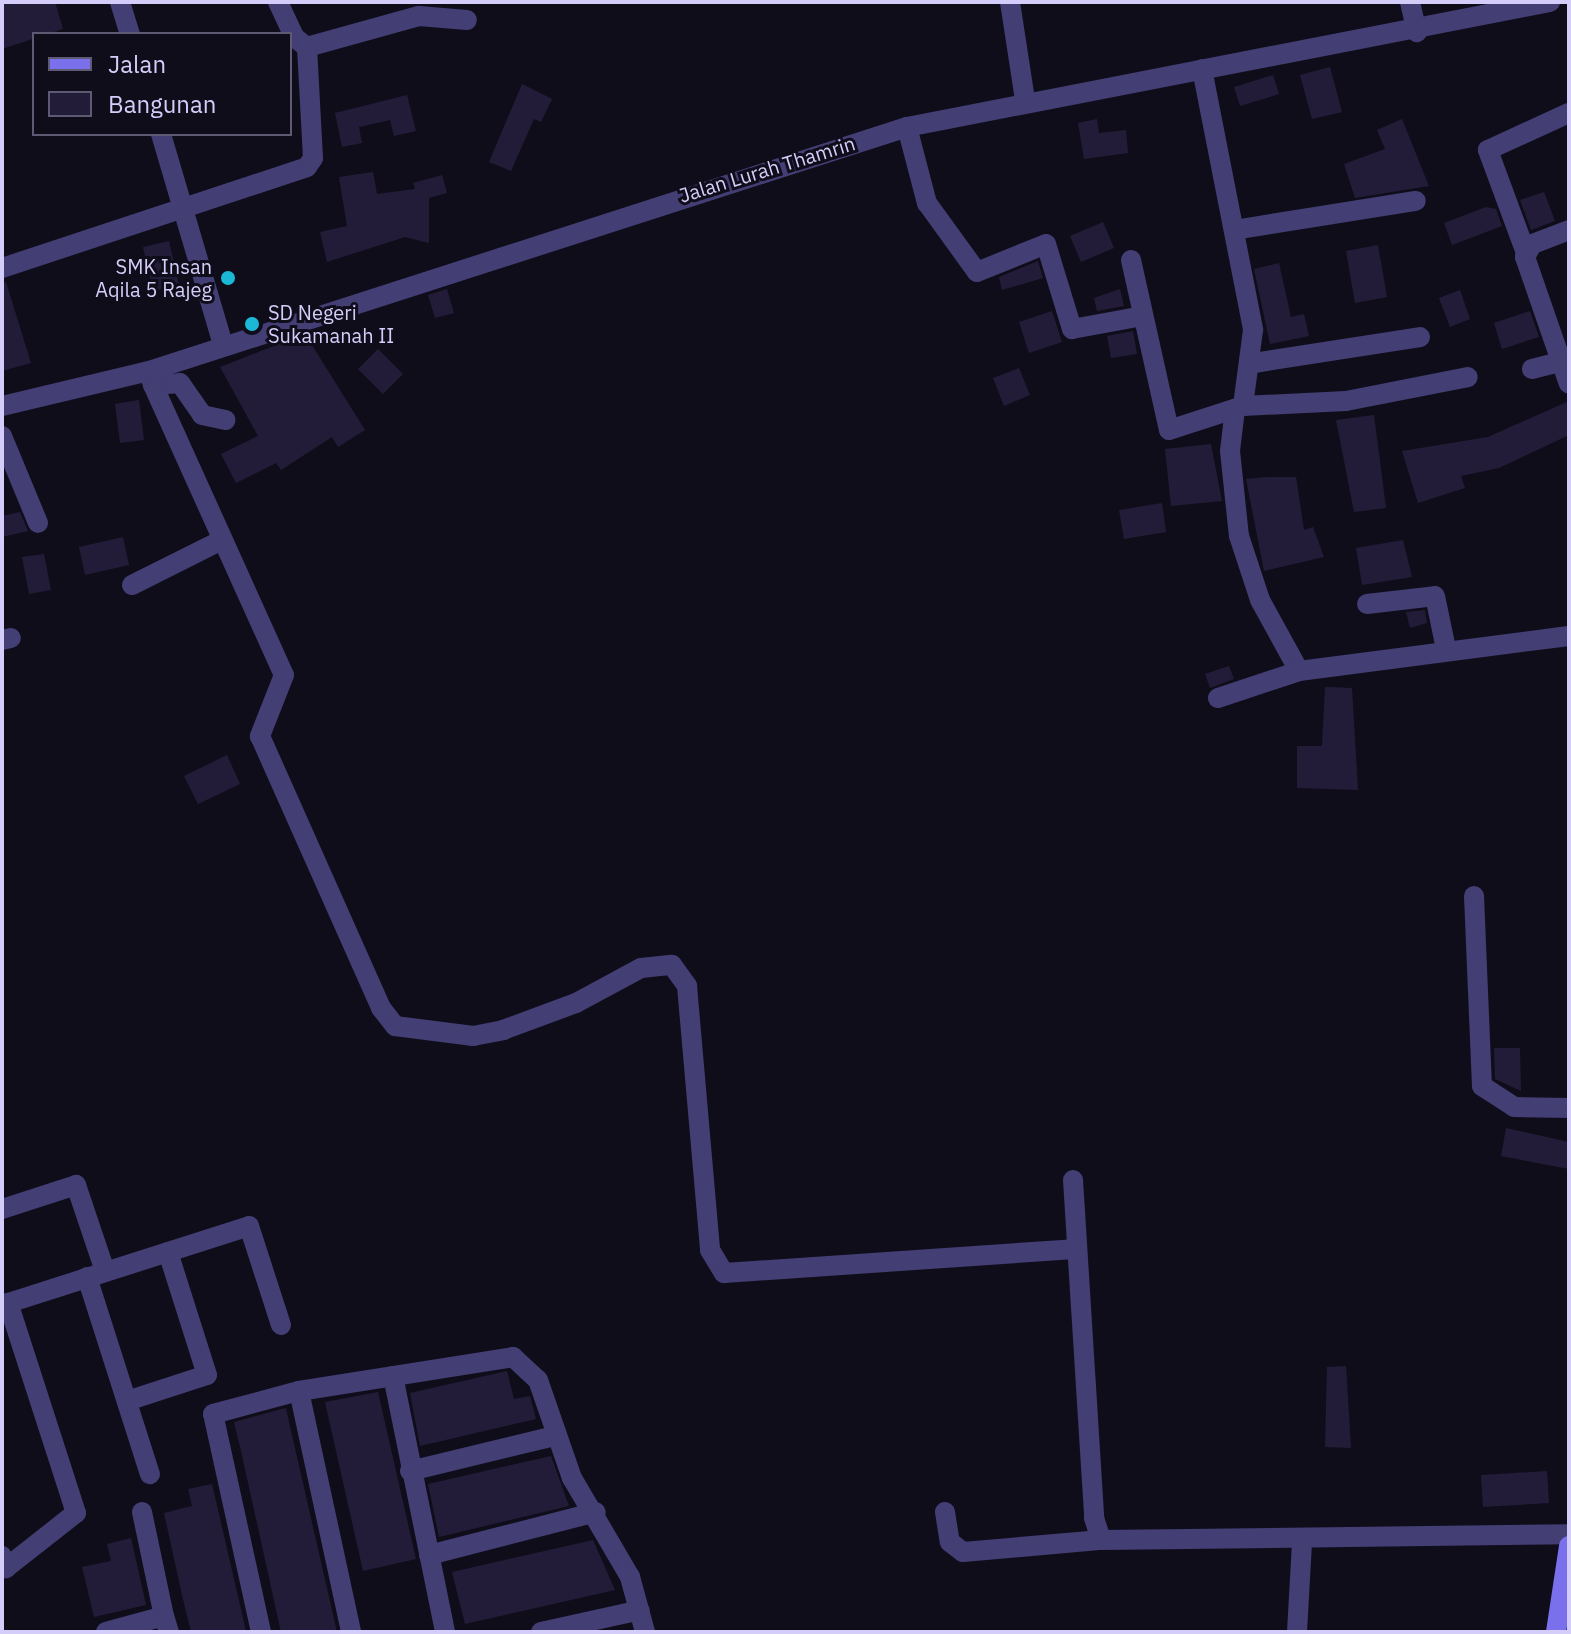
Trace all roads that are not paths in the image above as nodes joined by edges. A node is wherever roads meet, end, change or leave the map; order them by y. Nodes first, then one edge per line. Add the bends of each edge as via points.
1 (120, 2) edge
2 (278, 2) edge
3 (1010, 2) edge
4 (1410, 2) edge
5 (1550, 2) edge
6 (467, 20) dead end
7 (129, 32) edge
8 (292, 32) edge
9 (1417, 32) junction
10 (292, 33) edge
11 (307, 47) junction
12 (1202, 69) junction
13 (1025, 100) junction
14 (1569, 113) edge
15 (907, 127) junction
16 (162, 136) edge
17 (1416, 201) dead end
18 (184, 206) junction
19 (1234, 230) junction
20 (1569, 230) edge
21 (1526, 253) junction
22 (1131, 260) dead end
23 (2, 268) edge
24 (1143, 316) junction
25 (1420, 337) dead end
26 (223, 344) junction
27 (1564, 361) edge
28 (1254, 363) junction
29 (1532, 369) dead end
30 (1468, 377) dead end
31 (151, 378) junction
32 (1569, 384) edge
33 (2, 406) edge
34 (1239, 407) junction
35 (225, 420) dead end
36 (2, 436) edge
37 (38, 523) dead end
38 (220, 541) junction
39 (132, 585) dead end
40 (1367, 604) dead end
41 (1569, 636) edge
42 (1446, 649) junction
43 (1299, 671) junction
44 (1218, 698) dead end
45 (1474, 896) dead end
46 (1569, 1108) edge
47 (1073, 1180) dead end
48 (2, 1209) edge
49 (1074, 1249) junction
50 (168, 1252) junction
51 (96, 1274) junction
52 (5, 1304) edge
53 (281, 1325) dead end
54 (393, 1376) junction
55 (299, 1391) junction
56 (127, 1401) junction
57 (555, 1436) junction
58 (410, 1471) junction
59 (150, 1474) dead end
60 (142, 1512) dead end
61 (596, 1512) junction
62 (945, 1512) dead end
63 (1569, 1534) edge
64 (1101, 1540) junction
65 (1302, 1542) junction
66 (1569, 1546) edge
67 (429, 1555) junction
68 (2, 1556) edge
69 (640, 1610) junction
70 (166, 1624) edge
71 (106, 1632) edge
72 (261, 1632) edge
73 (351, 1632) edge
74 (445, 1632) edge
75 (541, 1632) edge
76 (645, 1632) edge
77 (1297, 1632) edge
78 (1556, 1632) edge

1 - 7 street
2 - 8 street
3 - 13 street
4 - 9 street
5 - 9 street, Jalan Lurah Thamrin
6 - 11 street via 419,16
9 - 12 street, Jalan Lurah Thamrin
10 - 11 street
11 - 18 street via 312,163
12 - 13 street, Jalan Lurah Thamrin
12 - 19 street
13 - 15 street, Jalan Lurah Thamrin
14 - 21 street via 1488,150
15 - 24 street via 927,203 977,272 1046,244 1072,329
15 - 26 street, Jalan Lurah Thamrin
16 - 18 street
17 - 19 street
18 - 23 street
18 - 26 street
19 - 28 street
20 - 21 street
21 - 27 street
22 - 24 street
24 - 34 street via 1169,430
25 - 28 street
26 - 31 street, Jalan Lurah Thamrin
27 - 29 street
27 - 32 street
28 - 34 street
30 - 34 street via 1346,401
31 - 33 street, Jalan Lurah Thamrin
31 - 35 street via 180,383 202,415
31 - 38 street
34 - 43 street via 1231,462 1239,536 1260,600
36 - 37 street
38 - 39 street
38 - 49 street via 284,675 260,736 381,1008 395,1026 473,1036 503,1030 641,968 672,965 687,986 710,1250 724,1273
40 - 42 street via 1435,596
41 - 42 street
42 - 43 street
43 - 44 street
45 - 46 street via 1482,1086 1514,1107
47 - 49 street
48 - 51 street via 76,1185
49 - 64 street
50 - 51 street
50 - 53 street via 249,1226
50 - 56 street via 207,1375
51 - 52 street
51 - 56 street
52 - 68 street via 76,1513 6,1568
54 - 55 street
54 - 57 street via 513,1357 538,1380
54 - 58 street
55 - 72 street via 212,1415
55 - 73 street
56 - 59 street
57 - 58 street
57 - 61 street
58 - 67 street
60 - 70 street
61 - 67 street
61 - 69 street
62 - 64 street via 950,1542 963,1552
63 - 65 street
64 - 65 street
65 - 77 street
66 - 78 main road
67 - 74 street
69 - 75 street
69 - 76 street
70 - 71 street

